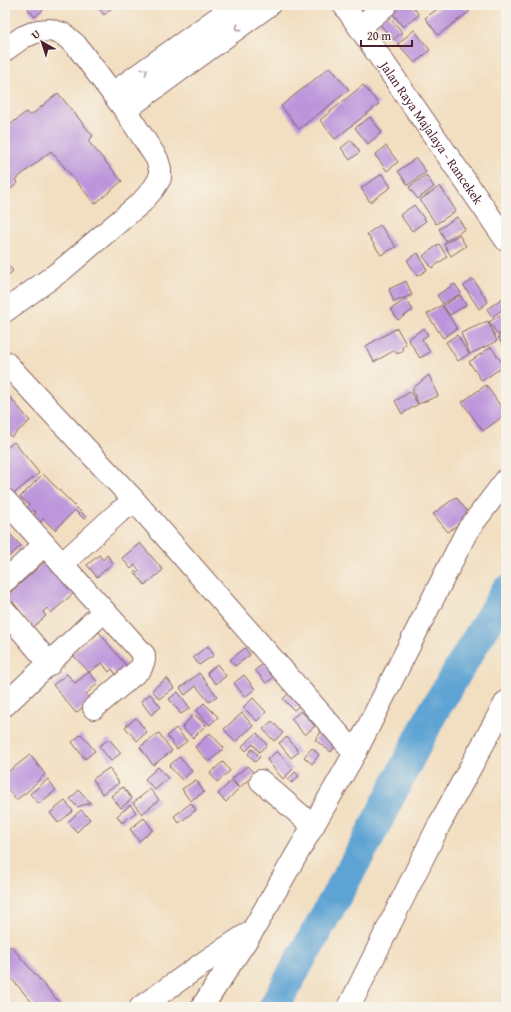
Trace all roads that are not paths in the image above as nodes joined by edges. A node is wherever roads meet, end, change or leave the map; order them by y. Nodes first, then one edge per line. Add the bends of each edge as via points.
1 (236, 5) edge
2 (269, 5) edge
3 (344, 5) edge
4 (386, 5) edge
5 (360, 27) junction
6 (5, 50) edge
7 (119, 102) junction
8 (506, 240) edge
9 (5, 312) edge
10 (5, 362) edge
11 (506, 480) edge
12 (5, 500) edge
13 (133, 500) junction
14 (44, 545) junction
15 (62, 564) junction
16 (5, 581) edge
17 (5, 611) edge
18 (104, 611) junction
19 (50, 664) junction
20 (506, 702) edge
21 (5, 705) edge
22 (94, 708) dead end
23 (355, 754) junction
24 (261, 781) dead end
25 (313, 826) junction
26 (254, 930) junction
27 (141, 1007) edge
28 (202, 1007) edge
29 (349, 1007) edge

7 -> 1 street
2 -> 7 street
3 - 5 street, Jalan Raya Majalaya - Rancekek
4 - 5 street
5 - 8 street, Jalan Raya Majalaya - Rancekek
6 - 7 street via 23,37 38,31 50,30 63,34 76,45
7 - 9 street via 157,159 160,178 142,202 62,270
10 - 13 street
11 - 23 street via 467,531
12 - 14 street
13 - 15 street
13 - 23 street
14 - 15 street
14 - 16 street
15 - 18 street
17 - 19 street
18 - 19 street
18 - 22 street via 144,655 144,660 141,668
19 - 21 street
20 - 29 street via 439,825
23 - 25 street
24 - 25 street
25 - 26 street
26 - 27 street
26 - 28 street

